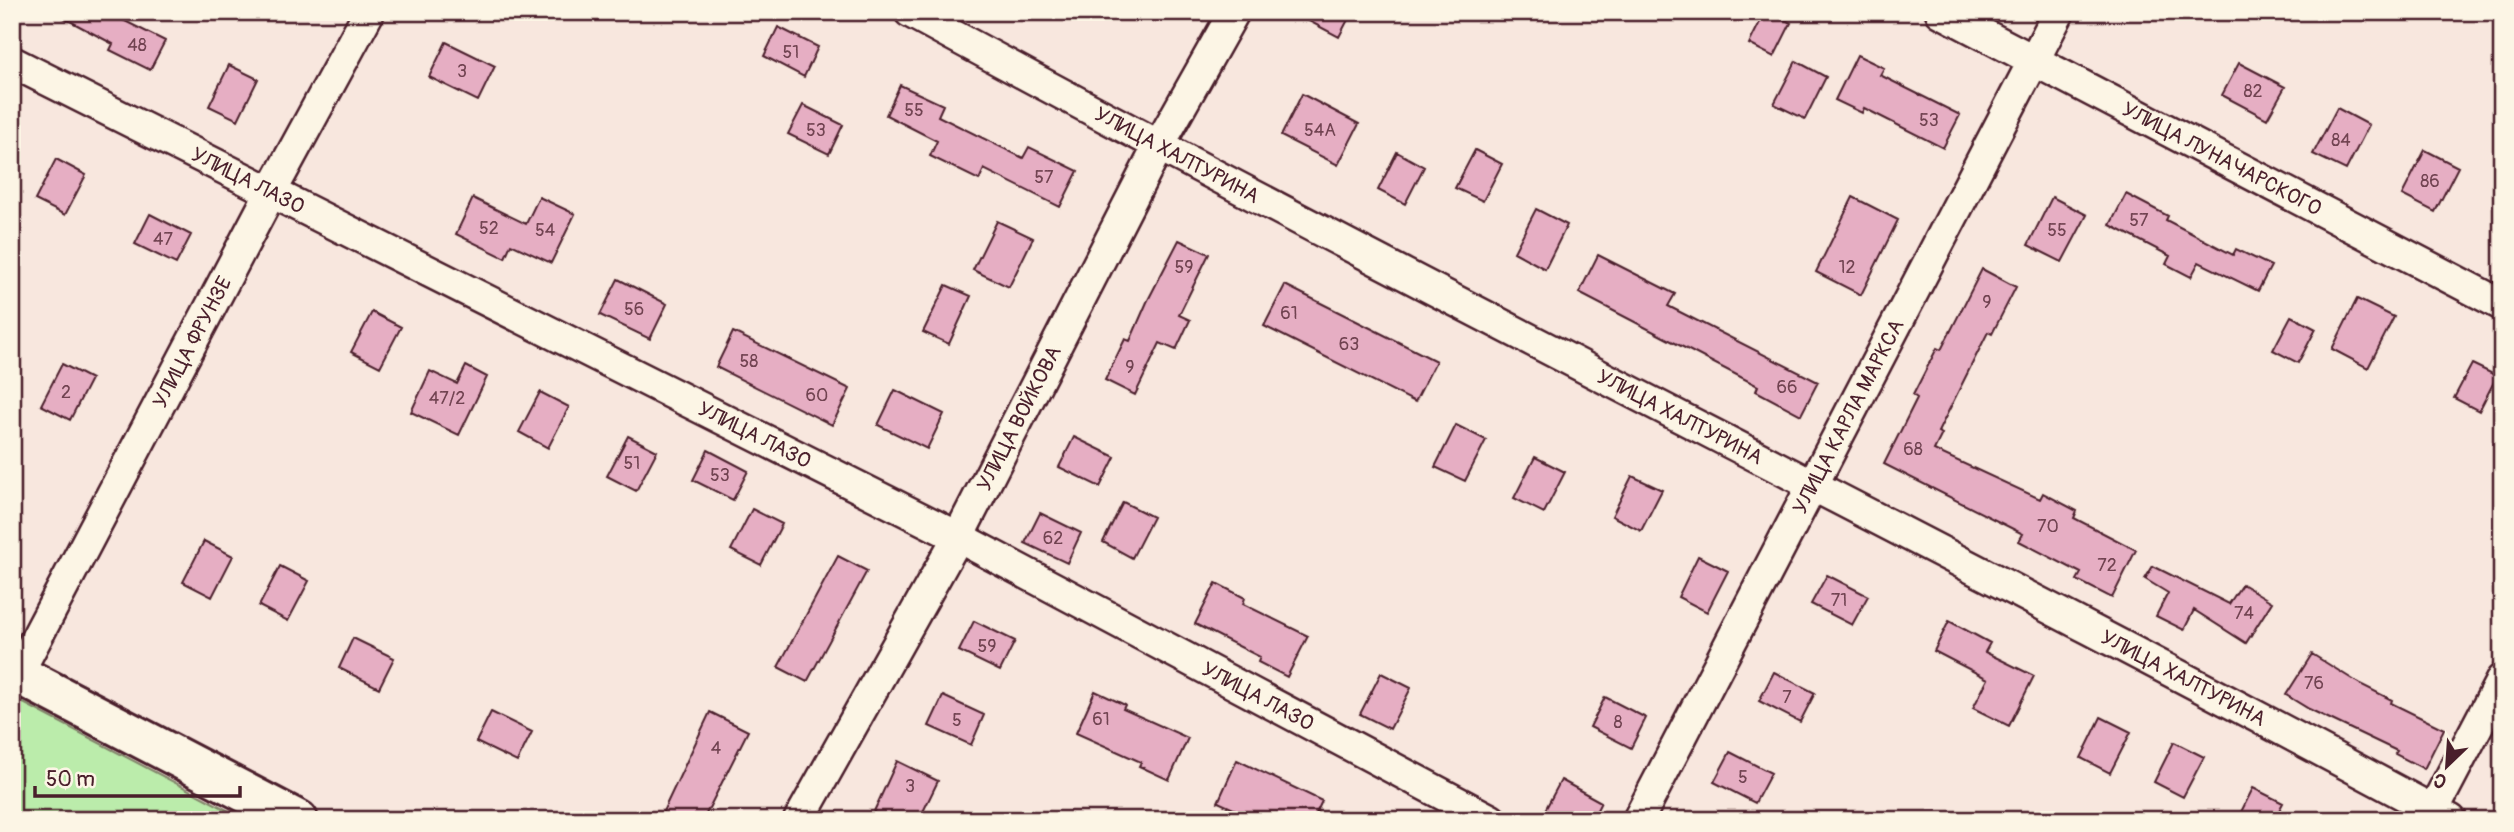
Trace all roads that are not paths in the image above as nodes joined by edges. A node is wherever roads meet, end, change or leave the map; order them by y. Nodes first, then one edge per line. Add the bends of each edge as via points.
1 (369, 12) edge
2 (910, 12) edge
3 (1234, 12) edge
4 (1941, 12) edge
5 (2059, 12) edge
6 (2034, 59) junction
7 (12, 62) edge
8 (1158, 147) junction
9 (271, 192) junction
10 (2502, 305) edge
11 (1814, 484) junction
12 (958, 537) junction
13 (15, 672) edge
14 (2502, 679) edge
15 (2437, 816) edge
16 (298, 820) edge
17 (799, 820) edge
18 (1491, 820) edge
19 (1638, 820) edge

1 - 9 street, УЛИЦА ФРУНЗЕ
2 - 8 street, УЛИЦА ХАЛТУРИНА
3 - 8 street, УЛИЦА ВОЙКОВА
4 - 6 street, УЛИЦА ЛУНАЧАРСКОГО
5 - 6 street, УЛИЦА КАРЛА МАРКСА
6 - 10 street, УЛИЦА ЛУНАЧАРСКОГО
6 - 11 street, УЛИЦА КАРЛА МАРКСА
7 - 9 street, УЛИЦА ЛАЗО
8 - 11 street, УЛИЦА ХАЛТУРИНА
8 - 12 street, УЛИЦА ВОЙКОВА
9 - 12 street, УЛИЦА ЛАЗО
9 - 13 street, УЛИЦА ФРУНЗЕ
11 - 15 street, УЛИЦА ХАЛТУРИНА
11 - 19 street, УЛИЦА КАРЛА МАРКСА
12 - 17 street, УЛИЦА ВОЙКОВА
12 - 18 street, УЛИЦА ЛАЗО
13 - 16 street
14 - 15 street

